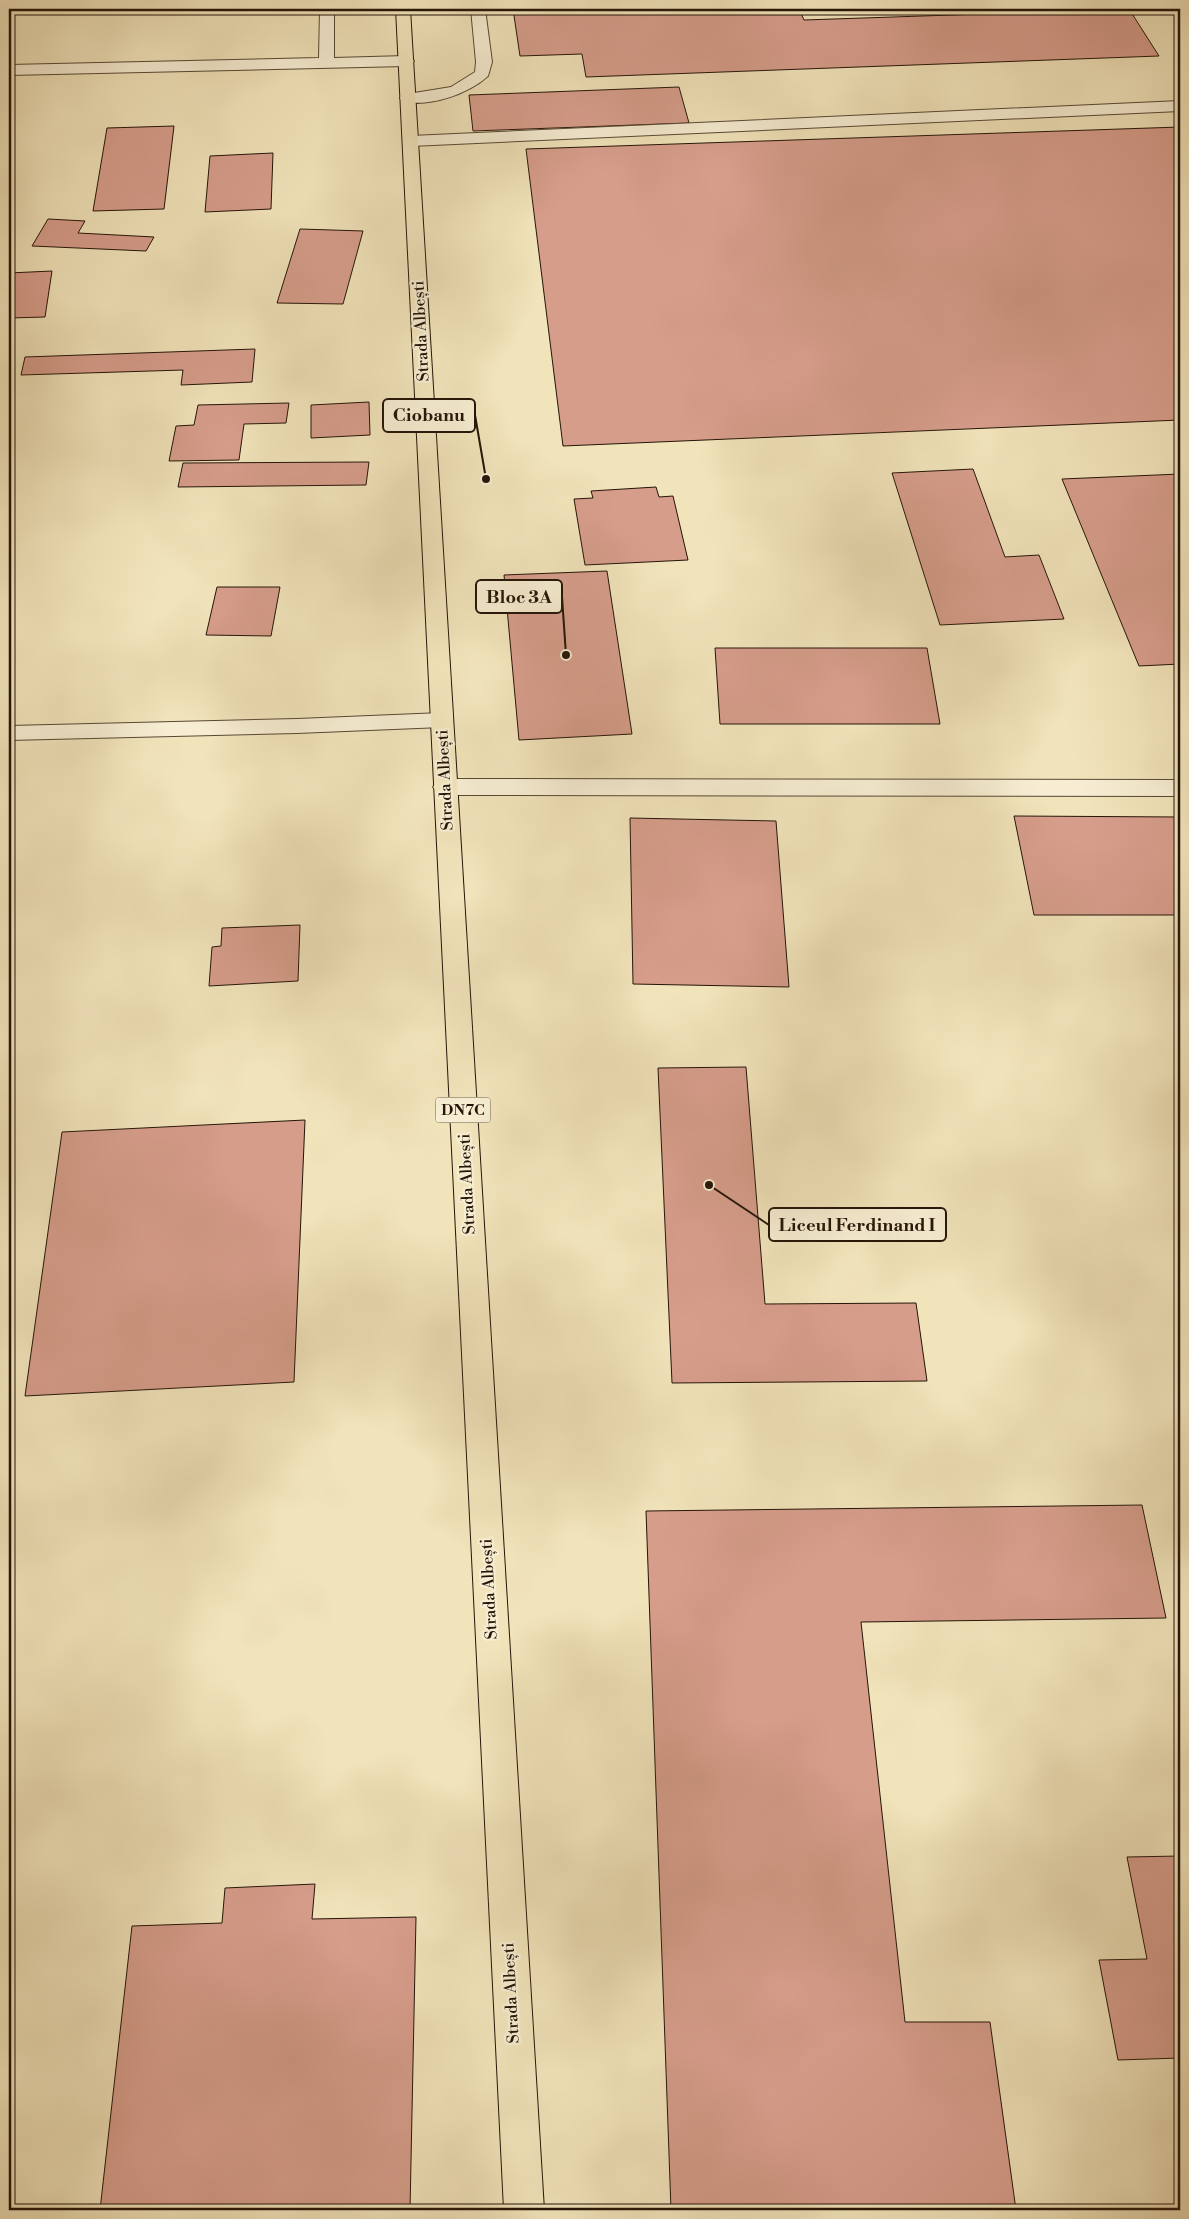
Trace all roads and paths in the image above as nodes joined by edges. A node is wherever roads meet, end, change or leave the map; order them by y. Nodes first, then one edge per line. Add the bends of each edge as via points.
1 (327, 9) edge
2 (403, 9) edge
3 (478, 9) edge
4 (406, 61) junction
5 (326, 63) junction
6 (9, 70) edge
7 (408, 98) junction
8 (1180, 106) edge
9 (410, 141) junction
10 (442, 720) junction
11 (9, 733) edge
12 (445, 787) junction
13 (1180, 788) edge
14 (524, 2210) edge

1 - 5 lane
2 - 4 main road, Strada Albești / DN7C
3 - 7 lane via 483,73 470,86 444,95
4 - 5 lane
4 - 7 main road, Strada Albești / DN7C
5 - 6 lane
7 - 9 main road, Strada Albești / DN7C
8 - 9 lane
9 - 10 main road, Strada Albești / DN7C
10 - 11 lane
10 - 12 main road, Strada Albești / DN7C
12 - 13 lane
12 - 14 main road, Strada Albești / DN7C

